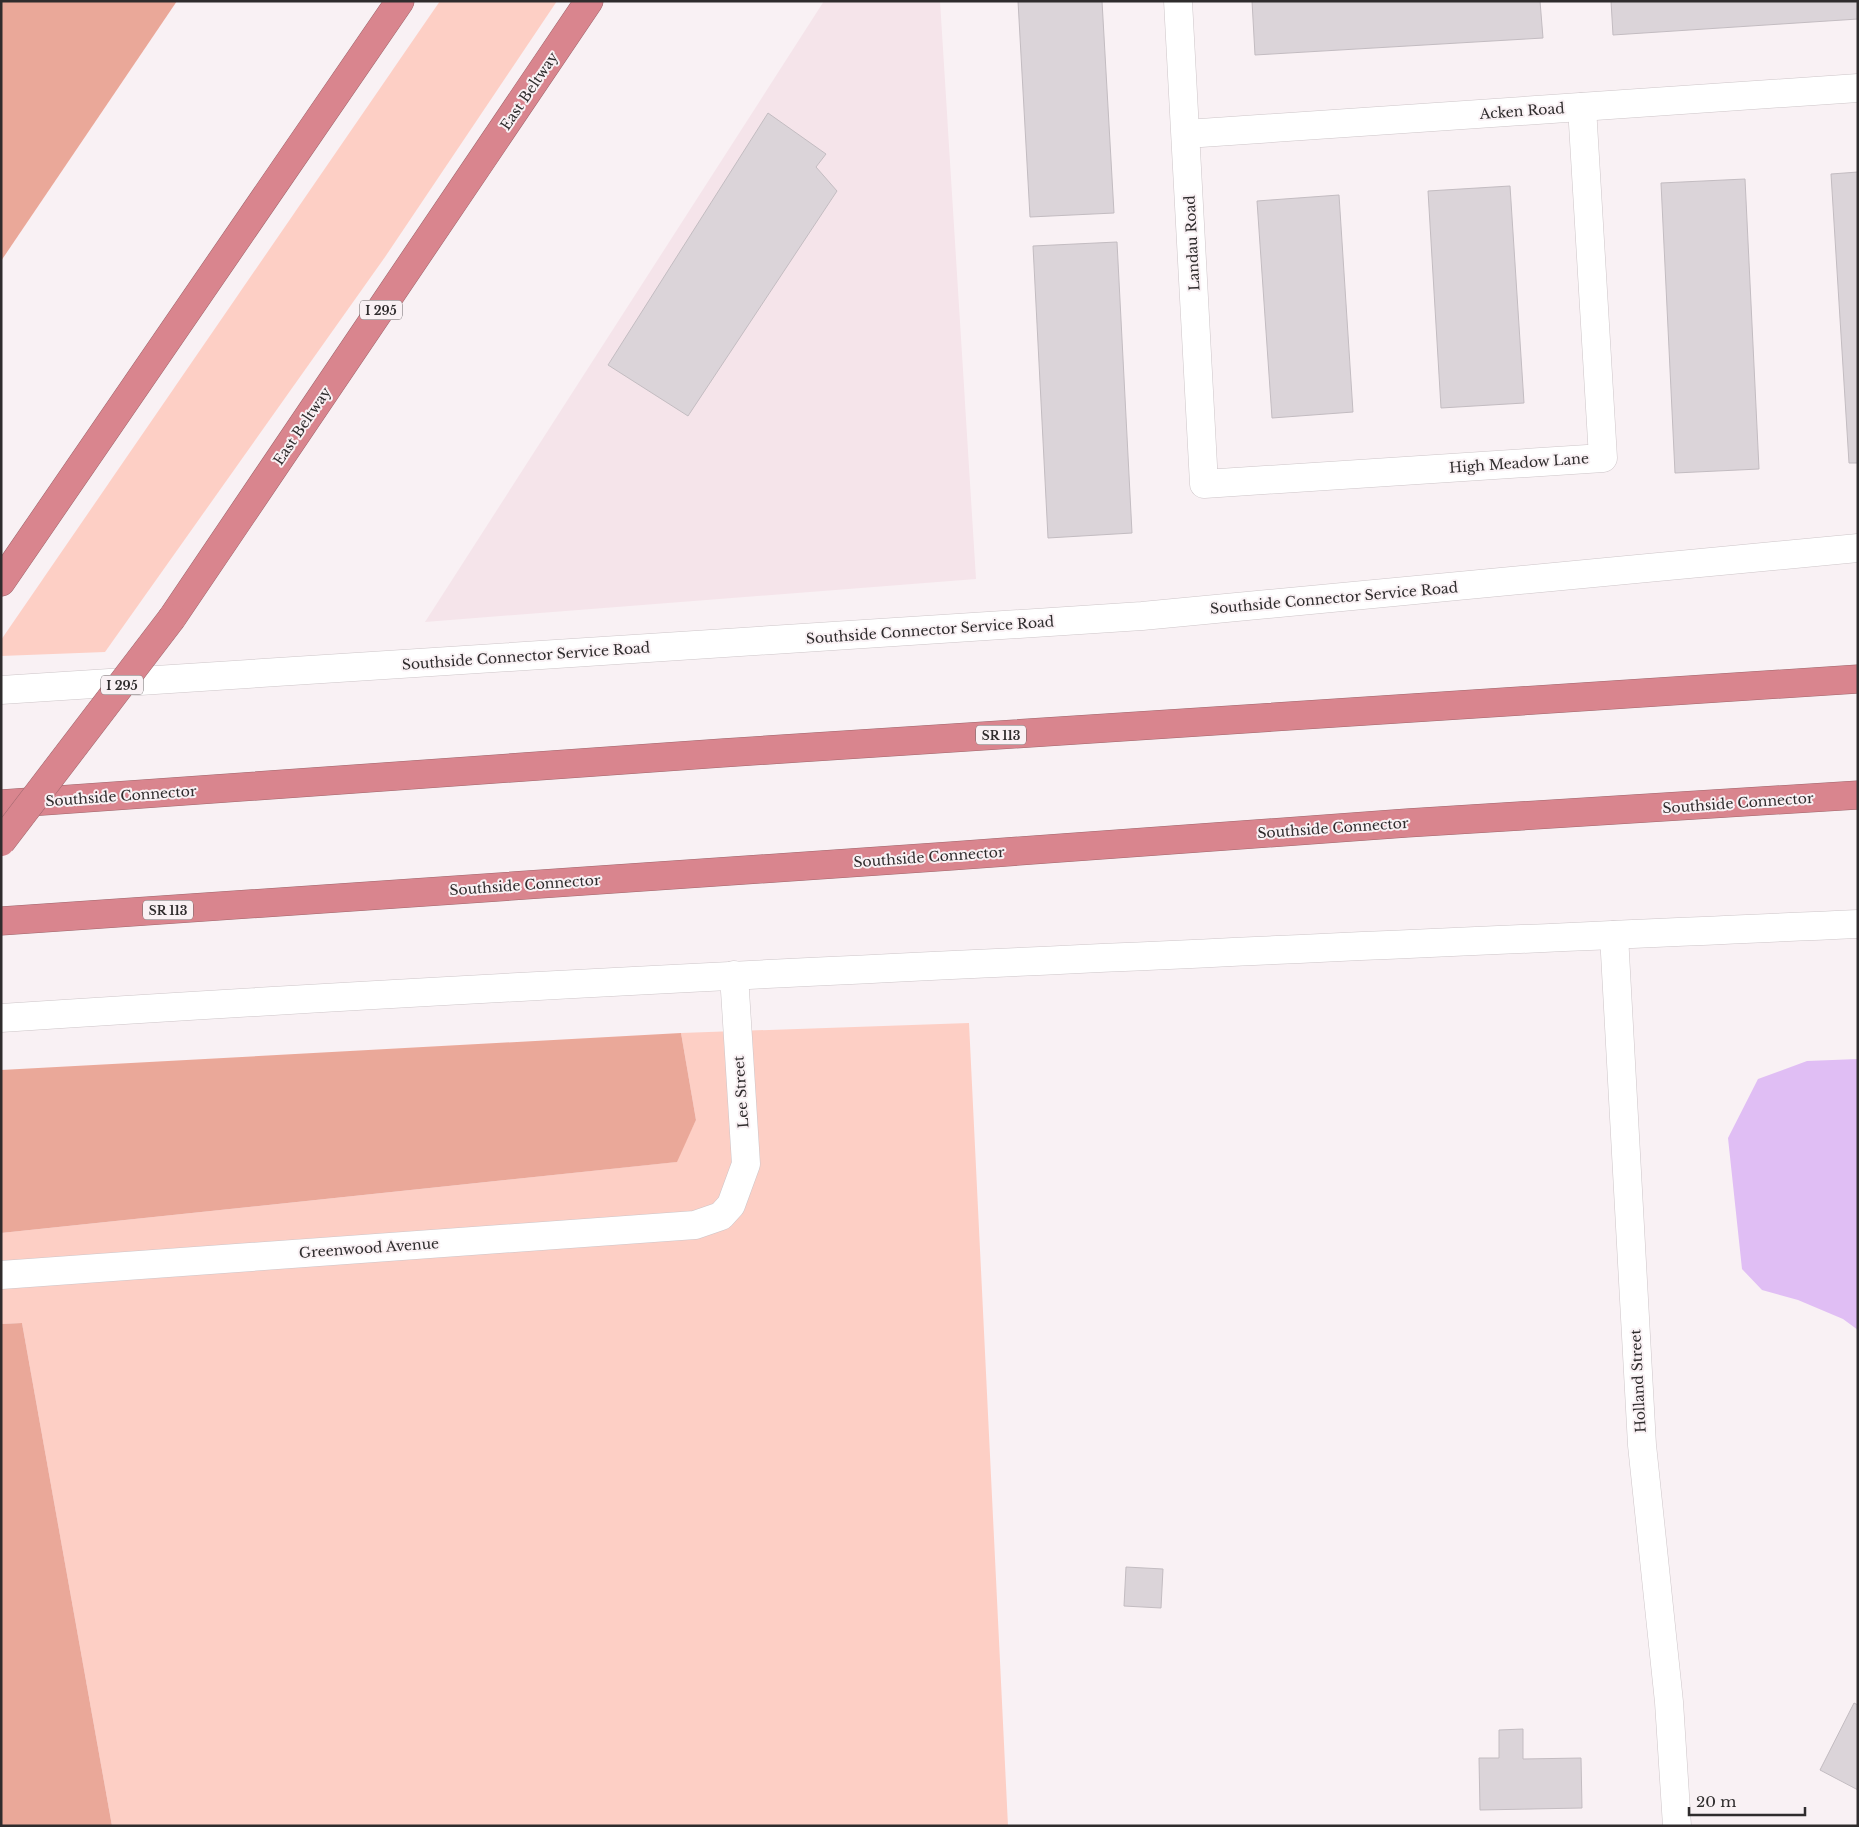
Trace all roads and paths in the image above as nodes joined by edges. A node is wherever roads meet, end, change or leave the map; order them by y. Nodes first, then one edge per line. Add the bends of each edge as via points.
1 (400, 1) edge
2 (590, 1) edge
3 (1178, 1) edge
4 (1858, 88) edge
5 (1582, 107) junction
6 (1186, 134) junction
7 (1204, 484) joint
8 (1858, 548) edge
9 (1, 582) edge
10 (1858, 679) edge
11 (1, 690) edge
12 (1, 791) edge
13 (145, 794) junction
14 (1858, 795) edge
15 (1, 804) edge
16 (1, 842) edge
17 (1, 921) edge
18 (1858, 924) edge
19 (1614, 935) junction
20 (734, 975) junction
21 (1, 1018) edge
22 (730, 1205) joint
23 (1, 1276) edge
24 (1676, 1826) edge

1 - 9 highway
2 - 16 highway, East Beltway / I 295, bridge via 172,618
3 - 6 street, Landau Road
4 - 5 street, Acken Road
5 - 6 street, Acken Road
5 - 7 street, High Meadow Lane via 1604,458
6 - 7 street, Landau Road
8 - 11 street, Southside Connector Service Road via 1142,616
10 - 13 highway, Southside Connector / SR 113
12 - 13 highway
13 - 15 highway, Southside Connector / SR 113
14 - 17 highway, Southside Connector / SR 113
18 - 19 street
19 - 20 street
19 - 24 street, Holland Street via 1642,1445 1669,1702
20 - 21 street
20 - 22 street, Lee Street via 746,1164
22 - 23 street, Greenwood Avenue via 721,1216 695,1224

